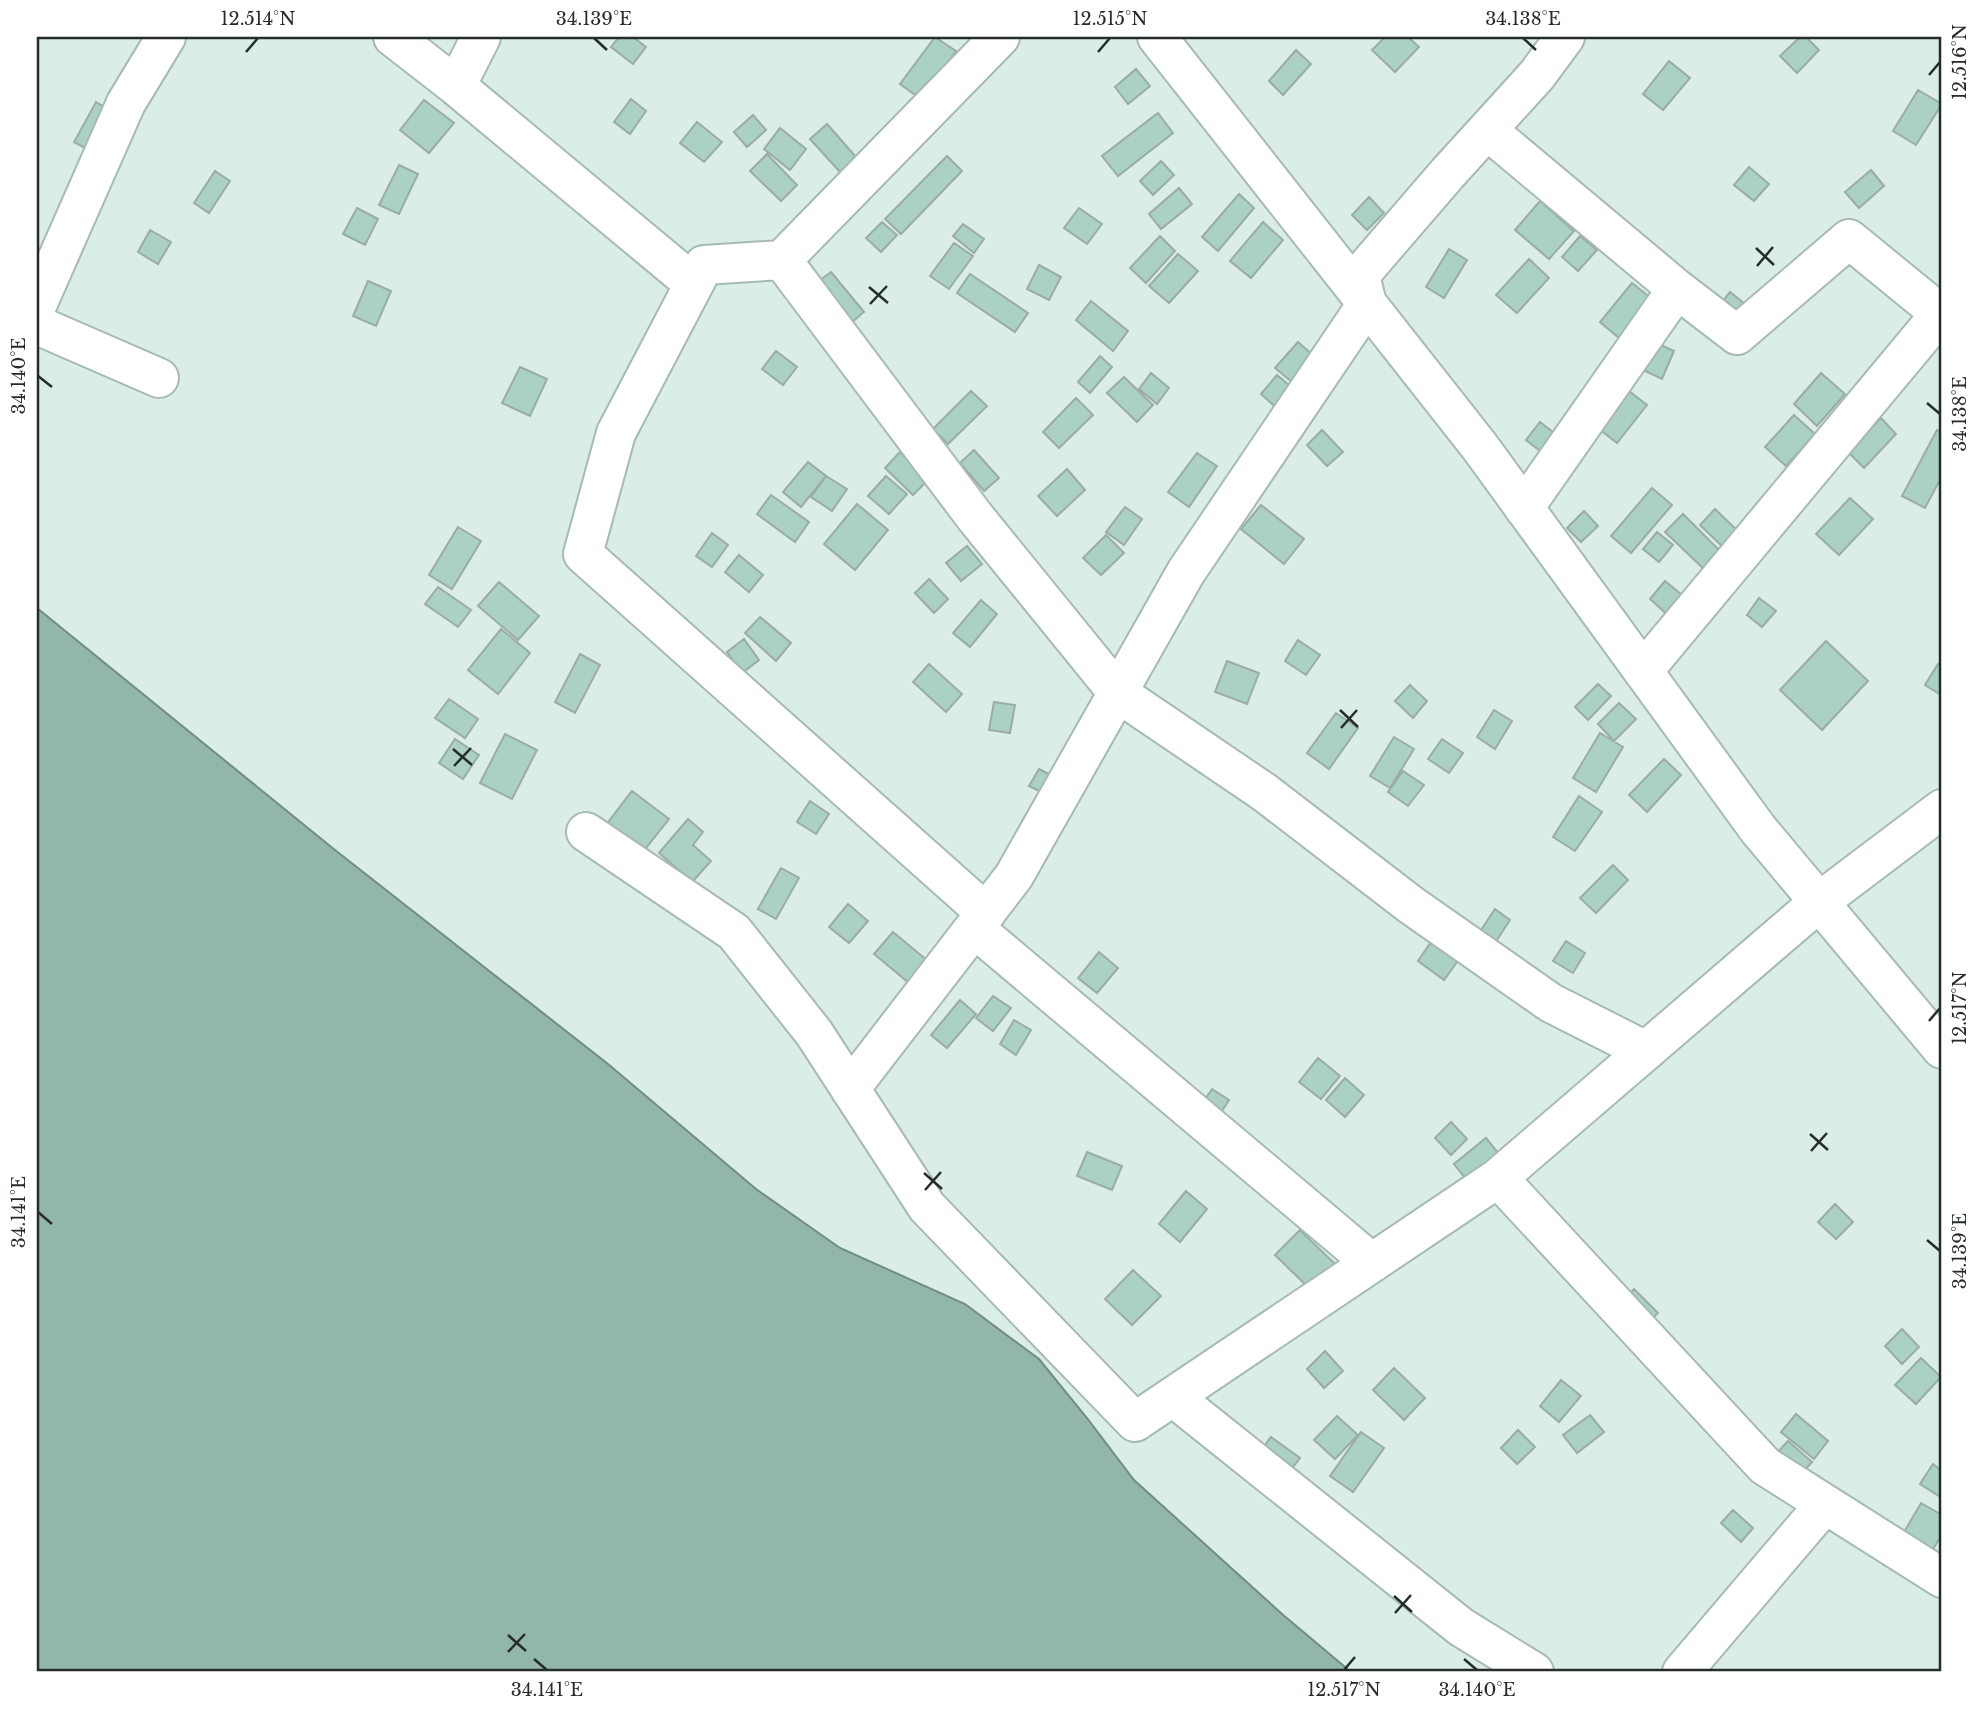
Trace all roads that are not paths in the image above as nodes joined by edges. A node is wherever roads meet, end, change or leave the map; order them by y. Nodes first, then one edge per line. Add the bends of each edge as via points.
1 (166, 37) edge
2 (393, 37) edge
3 (481, 37) edge
4 (1000, 37) edge
5 (1157, 37) edge
6 (1565, 37) edge
7 (456, 86) junction
8 (1487, 130) junction
9 (782, 260) junction
10 (694, 285) junction
11 (1677, 289) junction
12 (37, 304) edge
13 (1367, 304) junction
14 (1942, 315) edge
15 (37, 325) edge
16 (159, 377) dead end
17 (1524, 508) junction
18 (1643, 671) junction
19 (1118, 693) junction
20 (1942, 809) edge
21 (586, 832) dead end
22 (1819, 902) junction
23 (980, 921) junction
24 (1942, 1049) edge
25 (1646, 1051) junction
26 (850, 1089) junction
27 (1498, 1178) junction
28 (1372, 1263) junction
29 (1173, 1397) junction
30 (1825, 1504) junction
31 (1942, 1578) edge
32 (1534, 1672) edge
33 (1682, 1672) edge

1 - 12 street via 126,103
2 - 7 street
3 - 7 street
4 - 9 street
5 - 13 street
6 - 8 street
7 - 10 street
8 - 11 street
8 - 13 street via 1360,275
9 - 10 street via 704,265
9 - 19 street via 975,517
10 - 23 street via 616,433 583,554
11 - 14 street via 1737,335 1849,239
11 - 17 street
13 - 17 street
13 - 19 street via 1186,572
14 - 18 street
15 - 16 street
17 - 18 street
18 - 22 street via 1758,829
19 - 23 street via 1014,876
19 - 25 street via 1265,792 1411,905 1551,1003
20 - 22 street
21 - 26 street via 734,932 814,1033
22 - 24 street
22 - 25 street
23 - 26 street
23 - 28 street
25 - 27 street
26 - 29 street via 927,1207 1135,1422
27 - 28 street
27 - 30 street via 1765,1466
28 - 29 street
29 - 32 street via 1461,1627
30 - 31 street
30 - 33 street

